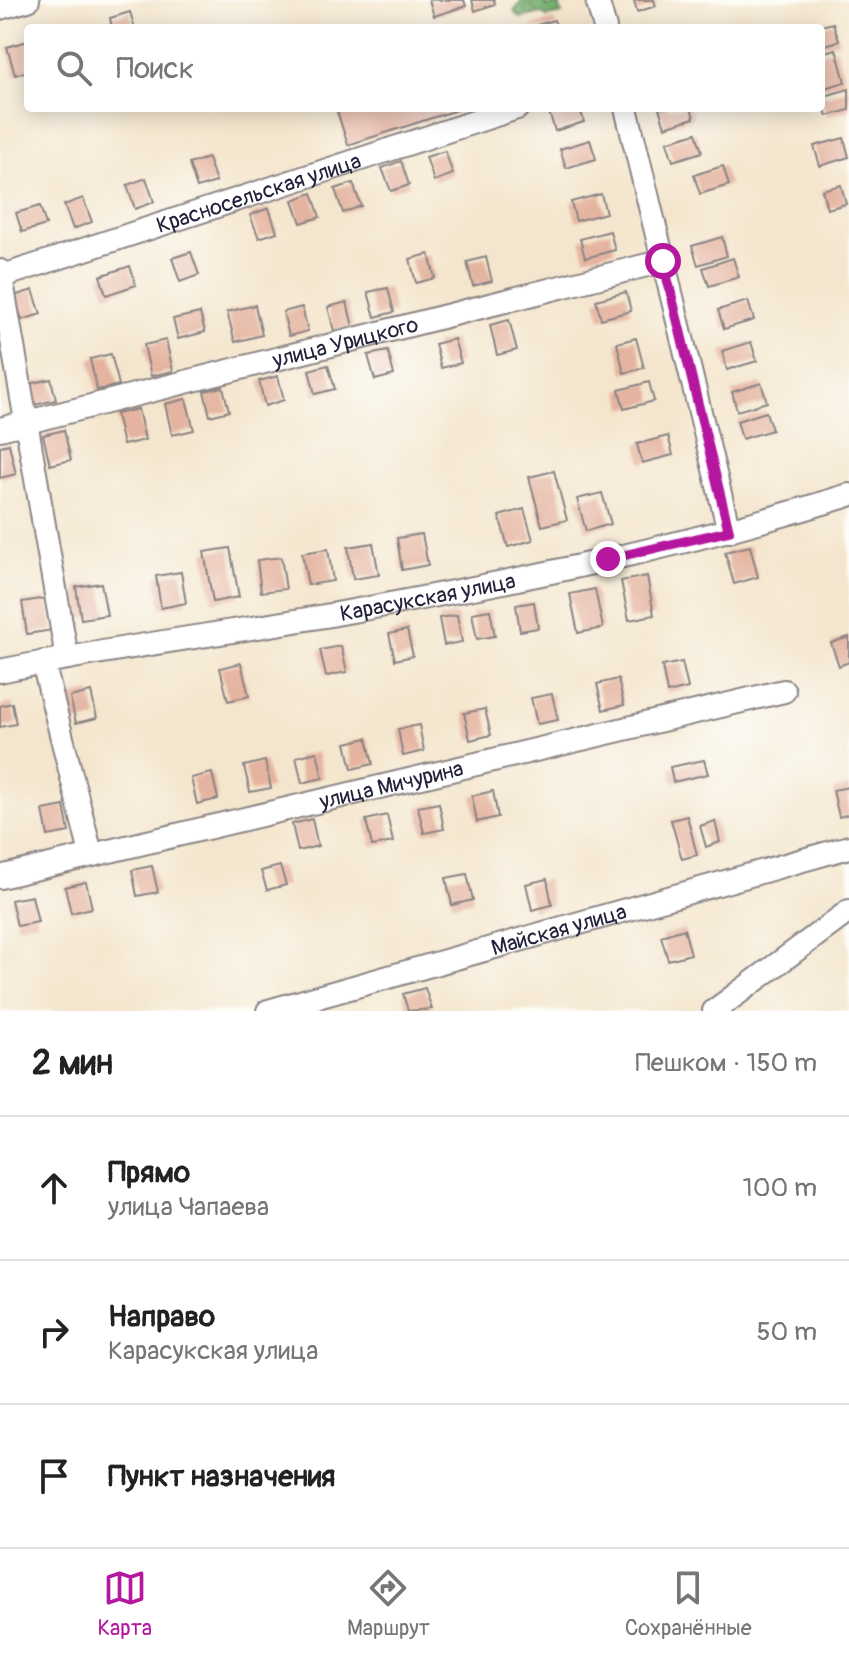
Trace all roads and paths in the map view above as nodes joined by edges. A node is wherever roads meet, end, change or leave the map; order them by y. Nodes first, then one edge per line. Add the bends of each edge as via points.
1 (28, 0) edge
2 (597, 0) edge
3 (0, 8) edge
4 (604, 24) edge
5 (505, 112) edge
6 (627, 112) edge
7 (663, 261) junction
8 (0, 275) edge
9 (28, 422) junction
10 (0, 429) edge
11 (848, 501) edge
12 (729, 531) junction
13 (67, 658) junction
14 (43, 662) junction
15 (0, 671) edge
16 (784, 691) dead end
17 (849, 847) edge
18 (91, 854) junction
19 (0, 877) edge
20 (849, 911) edge
21 (268, 1011) edge
22 (714, 1011) edge

1 - 3 street
2 - 4 street
5 - 8 street, Красносельская улица
6 - 7 street
7 - 9 street, улица Урицкого
7 - 12 street
8 - 9 street
9 - 10 street, улица Урицкого
9 - 13 street
11 - 12 street, Карасукская улица
12 - 13 street, Карасукская улица via 346,612
13 - 14 street, Карасукская улица
14 - 15 street, Карасукская улица
14 - 18 street
16 - 18 street, улица Мичурина
17 - 21 street, Майская улица
18 - 19 street, улица Мичурина
20 - 22 street

